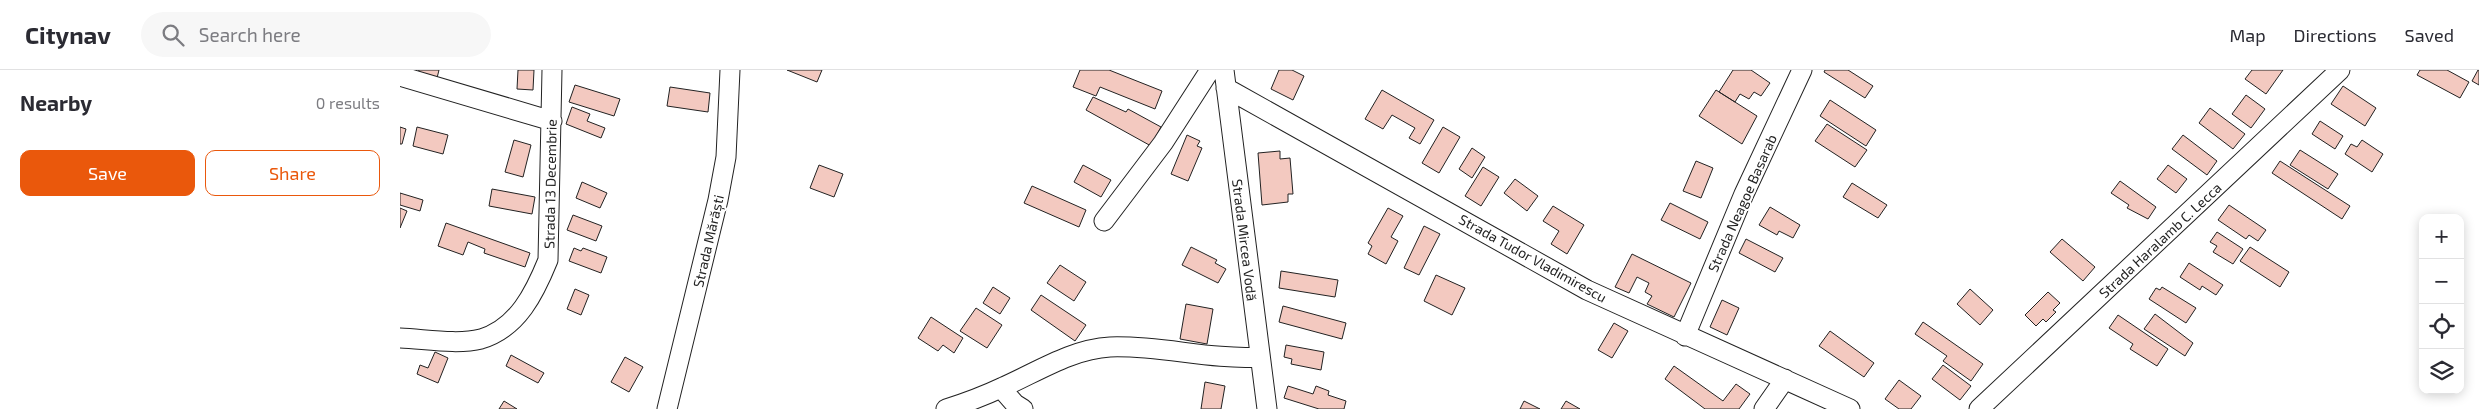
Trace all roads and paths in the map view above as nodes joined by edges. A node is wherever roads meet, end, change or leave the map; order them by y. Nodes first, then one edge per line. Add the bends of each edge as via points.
1 (552, 70) edge
2 (730, 70) edge
3 (1210, 70) edge
4 (1802, 70) edge
5 (2340, 70) edge
6 (400, 76) edge
7 (1225, 79) edge
8 (552, 121) junction
9 (1104, 221) dead end
10 (1685, 336) junction
11 (400, 338) edge
12 (1259, 357) junction
13 (1785, 379) junction
14 (1001, 388) junction
15 (667, 409) edge
16 (946, 409) edge
17 (1023, 409) edge
18 (1268, 409) edge
19 (1764, 409) edge
20 (1850, 409) edge
21 (1980, 409) edge

1 - 8 street, Strada 13 Decembrie
2 - 15 street, Strada Mărăști via 725,166
3 - 9 street via 1163,143
4 - 10 street, Strada Neagoe Basarab via 1744,194
5 - 21 street, Strada Haralamb C. Lecca
6 - 8 street
7 - 10 street, Strada Tudor Vladimirescu via 1587,290
7 - 12 street, Strada Mircea Vodă
8 - 11 street, Strada 13 Decembrie via 548,260 524,308 503,328 480,339
10 - 13 street, Strada Tudor Vladimirescu
12 - 14 street via 1231,359 1110,347 1065,358
12 - 18 street, Strada Mircea Vodă
13 - 19 street
13 - 20 street, Strada Tudor Vladimirescu
14 - 16 street
14 - 17 street

